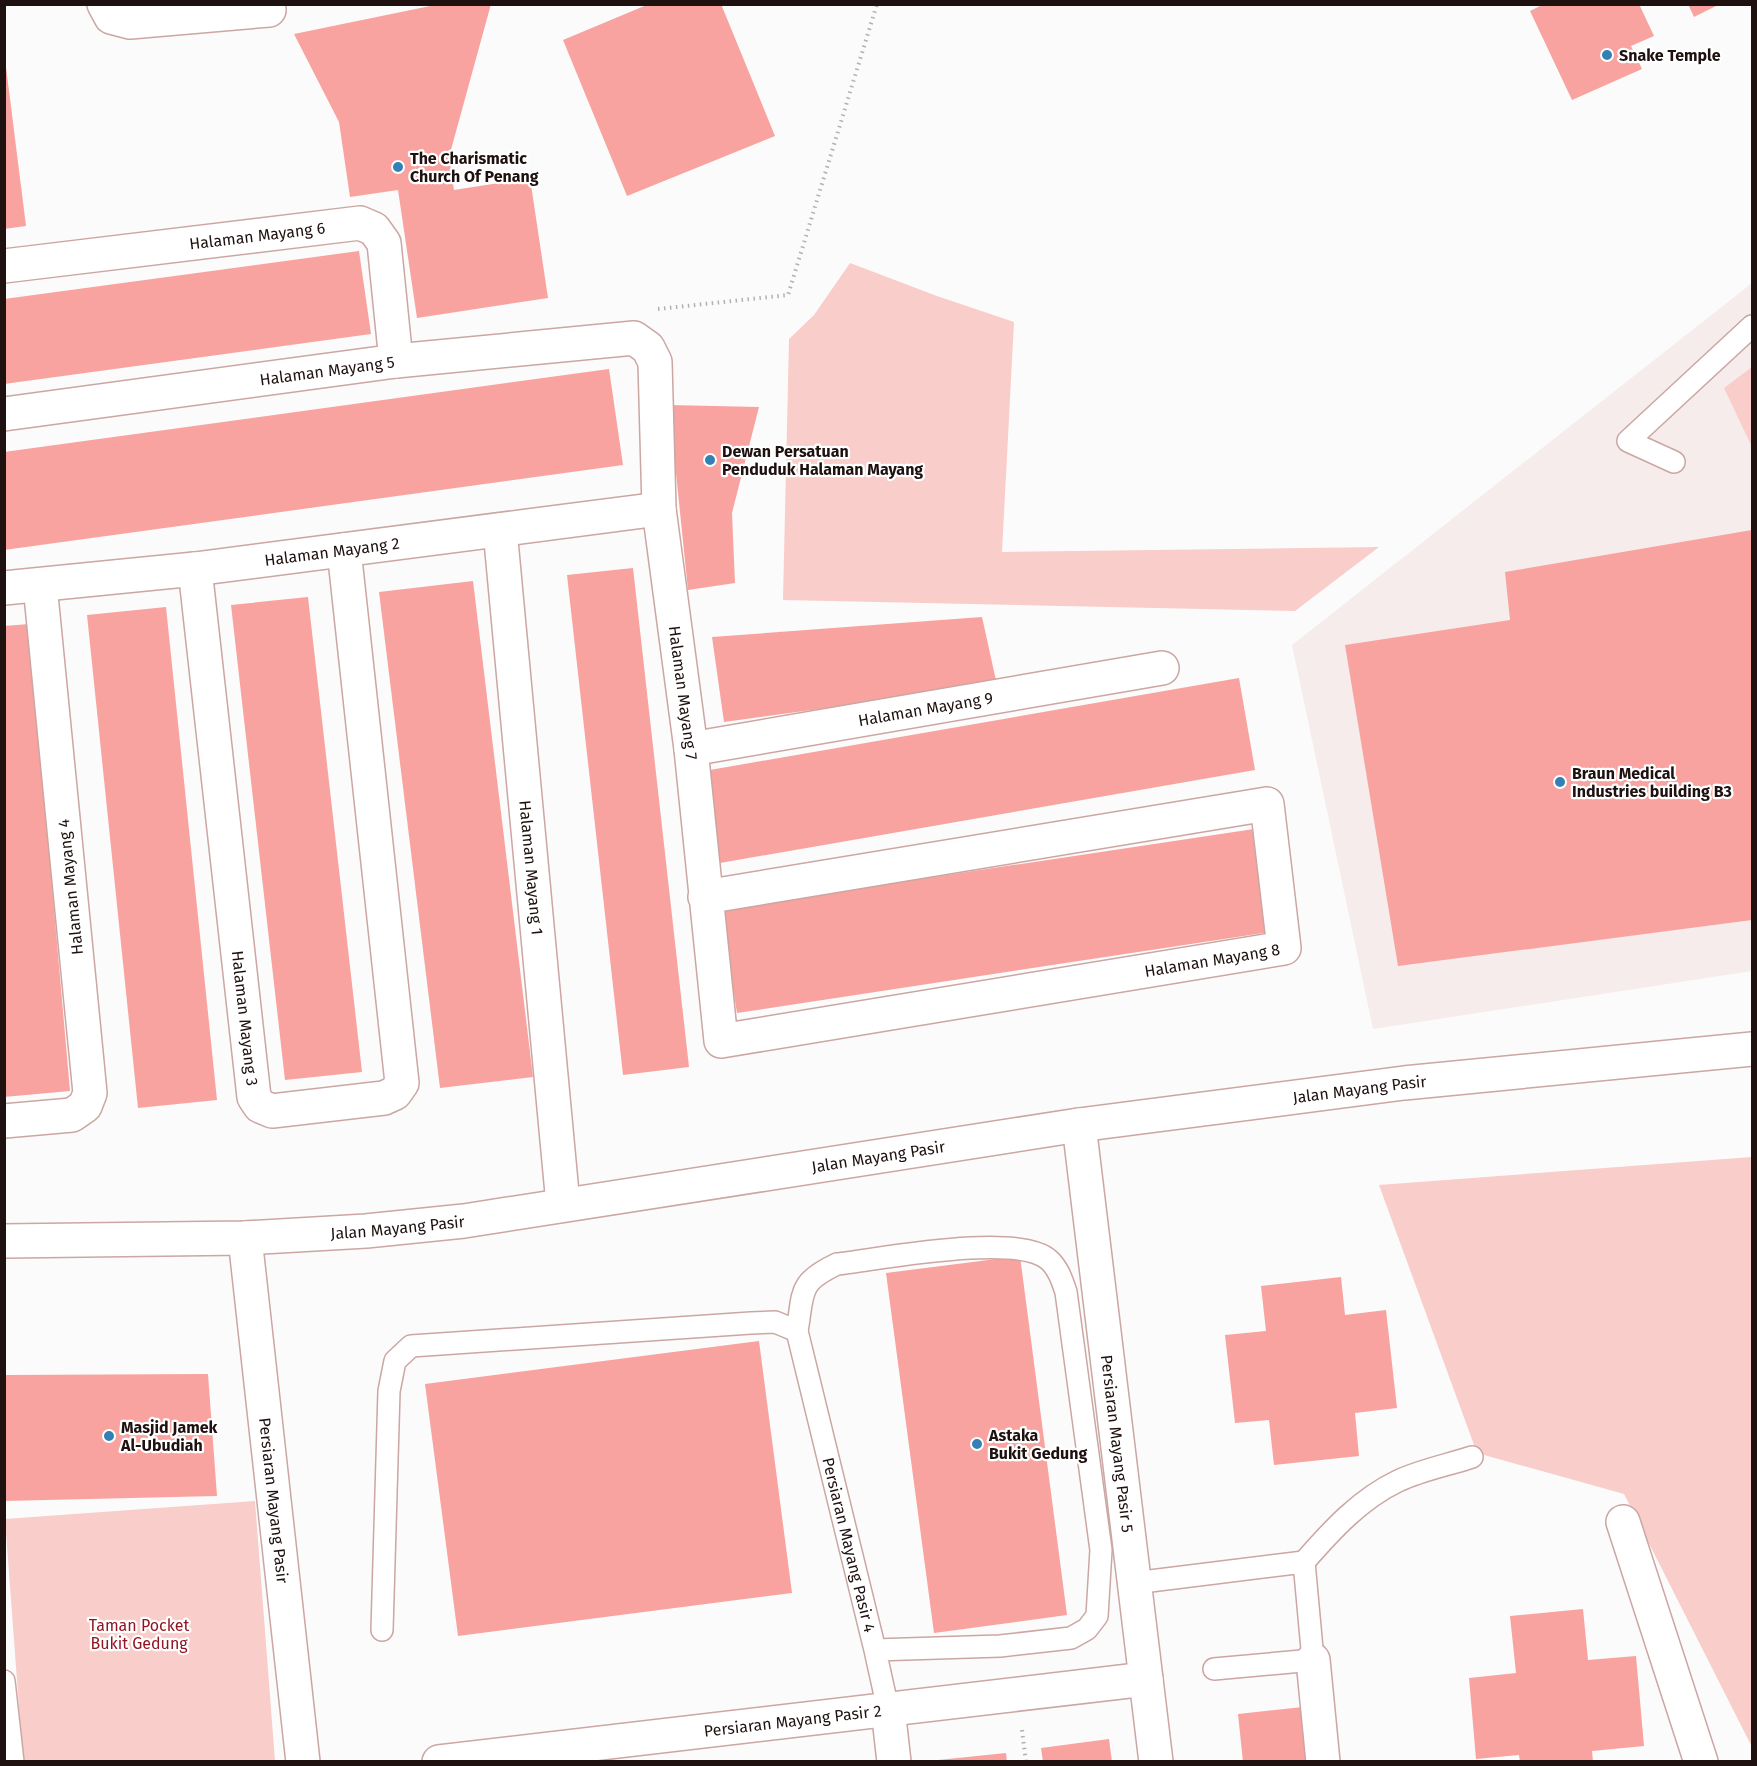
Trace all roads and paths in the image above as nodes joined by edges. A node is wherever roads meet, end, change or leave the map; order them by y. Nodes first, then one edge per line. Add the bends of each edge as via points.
1 (104, 4) edge
2 (877, 4) edge
3 (269, 10) dead end
4 (4, 266) edge
5 (1752, 326) edge
6 (641, 343) junction
7 (396, 361) junction
8 (4, 414) edge
9 (1674, 462) dead end
10 (659, 509) junction
11 (500, 530) junction
12 (344, 550) junction
13 (195, 569) junction
14 (40, 585) junction
15 (4, 588) edge
16 (1162, 668) dead end
17 (691, 748) junction
18 (705, 897) junction
19 (722, 1041) joint
20 (1752, 1049) edge
21 (4, 1121) edge
22 (1079, 1125) junction
23 (563, 1204) junction
24 (245, 1238) junction
25 (4, 1241) edge
26 (797, 1331) junction
27 (1472, 1456) dead end
28 (1623, 1522) dead end
29 (1304, 1562) junction
30 (1134, 1583) junction
31 (382, 1630) dead end
32 (875, 1650) junction
33 (1313, 1660) junction
34 (1214, 1669) dead end
35 (1146, 1679) junction
36 (4, 1682) edge
37 (888, 1709) junction
38 (609, 1752) edge
39 (13, 1761) edge
40 (303, 1761) edge
41 (439, 1761) edge
42 (894, 1761) edge
43 (1156, 1761) edge
44 (1323, 1761) edge
45 (1701, 1761) edge

1 - 3 street via 111,17 130,22
2 - 6 path via 788,295 649,310
4 - 7 street, Halaman Mayang 6 via 360,223 374,229 384,243
5 - 9 lane via 1628,441
6 - 7 street, Halaman Mayang 5
6 - 10 street, Halaman Mayang 7 via 655,362
7 - 8 street, Halaman Mayang 5
10 - 11 street, Halaman Mayang 2
10 - 17 street, Halaman Mayang 7
11 - 12 street, Halaman Mayang 2
11 - 23 street, Halaman Mayang 1
12 - 13 street, Halaman Mayang 2
12 - 13 street, Halaman Mayang 3 via 402,1083 395,1093 384,1098 272,1111 260,1106 254,1097
13 - 14 street, Halaman Mayang 2
14 - 15 street, Halaman Mayang 2
14 - 21 street, Halaman Mayang 4 via 90,1093 85,1106 72,1114
16 - 17 street, Halaman Mayang 9
17 - 18 street, Halaman Mayang 7
18 - 19 street, Halaman Mayang 7
18 - 19 street, Halaman Mayang 8 via 1267,804 1284,948
20 - 22 street, Jalan Mayang Pasir via 1404,1083
22 - 23 street, Jalan Mayang Pasir
22 - 30 street, Persiaran Mayang Pasir 5
23 - 24 street, Jalan Mayang Pasir via 464,1221
24 - 25 street, Jalan Mayang Pasir
24 - 40 street, Persiaran Mayang Pasir
26 - 31 lane via 775,1322 411,1346 395,1361 389,1390
26 - 32 lane, Persiaran Mayang Pasir 4
26 - 32 lane via 805,1286 837,1264 985,1246 1027,1249 1048,1259 1066,1292 1101,1550 1097,1616 1087,1629 1071,1638 1000,1646
27 - 29 lane via 1398,1481 1362,1503
28 - 45 street
29 - 30 lane
29 - 33 lane
30 - 35 street, Persiaran Mayang Pasir 5
32 - 37 lane, Persiaran Mayang Pasir 4
33 - 34 lane
33 - 44 street
35 - 37 street, Persiaran Mayang Pasir 2
35 - 43 street, Persiaran Mayang Pasir 5
36 - 39 lane
37 - 38 street, Persiaran Mayang Pasir 2
37 - 42 street, Persiaran Mayang Pasir 4
38 - 41 street, Persiaran Mayang Pasir 2

